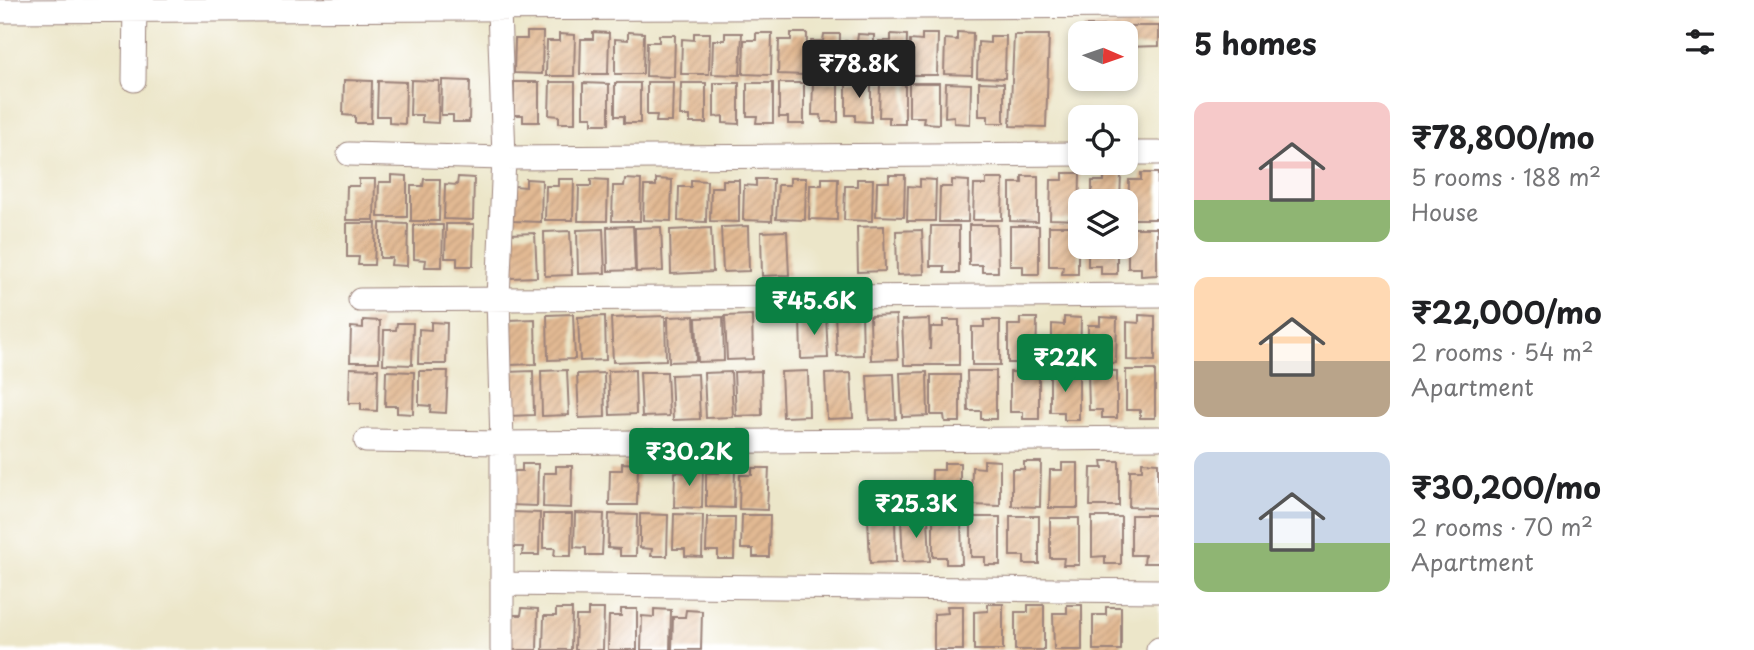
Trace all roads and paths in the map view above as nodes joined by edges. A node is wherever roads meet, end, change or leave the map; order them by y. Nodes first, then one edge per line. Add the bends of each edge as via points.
1 (504, 4) edge
2 (135, 5) edge
3 (1159, 6) edge
4 (0, 11) edge
5 (135, 80) dead end
6 (1138, 153) edge
7 (1159, 153) edge
8 (349, 154) dead end
9 (1068, 154) edge
10 (504, 158) junction
11 (1159, 295) edge
12 (498, 298) junction
13 (360, 300) dead end
14 (1159, 438) edge
15 (366, 441) dead end
16 (502, 443) junction
17 (502, 583) junction
18 (1159, 591) edge
19 (502, 650) edge

1 - 2 street
1 - 3 street
1 - 10 street
2 - 4 street
2 - 5 street
6 - 7 street
8 - 10 street
9 - 10 street
10 - 12 street
11 - 12 street
12 - 13 street
12 - 16 street
14 - 16 street
15 - 16 street
16 - 17 street
17 - 18 street
17 - 19 street

